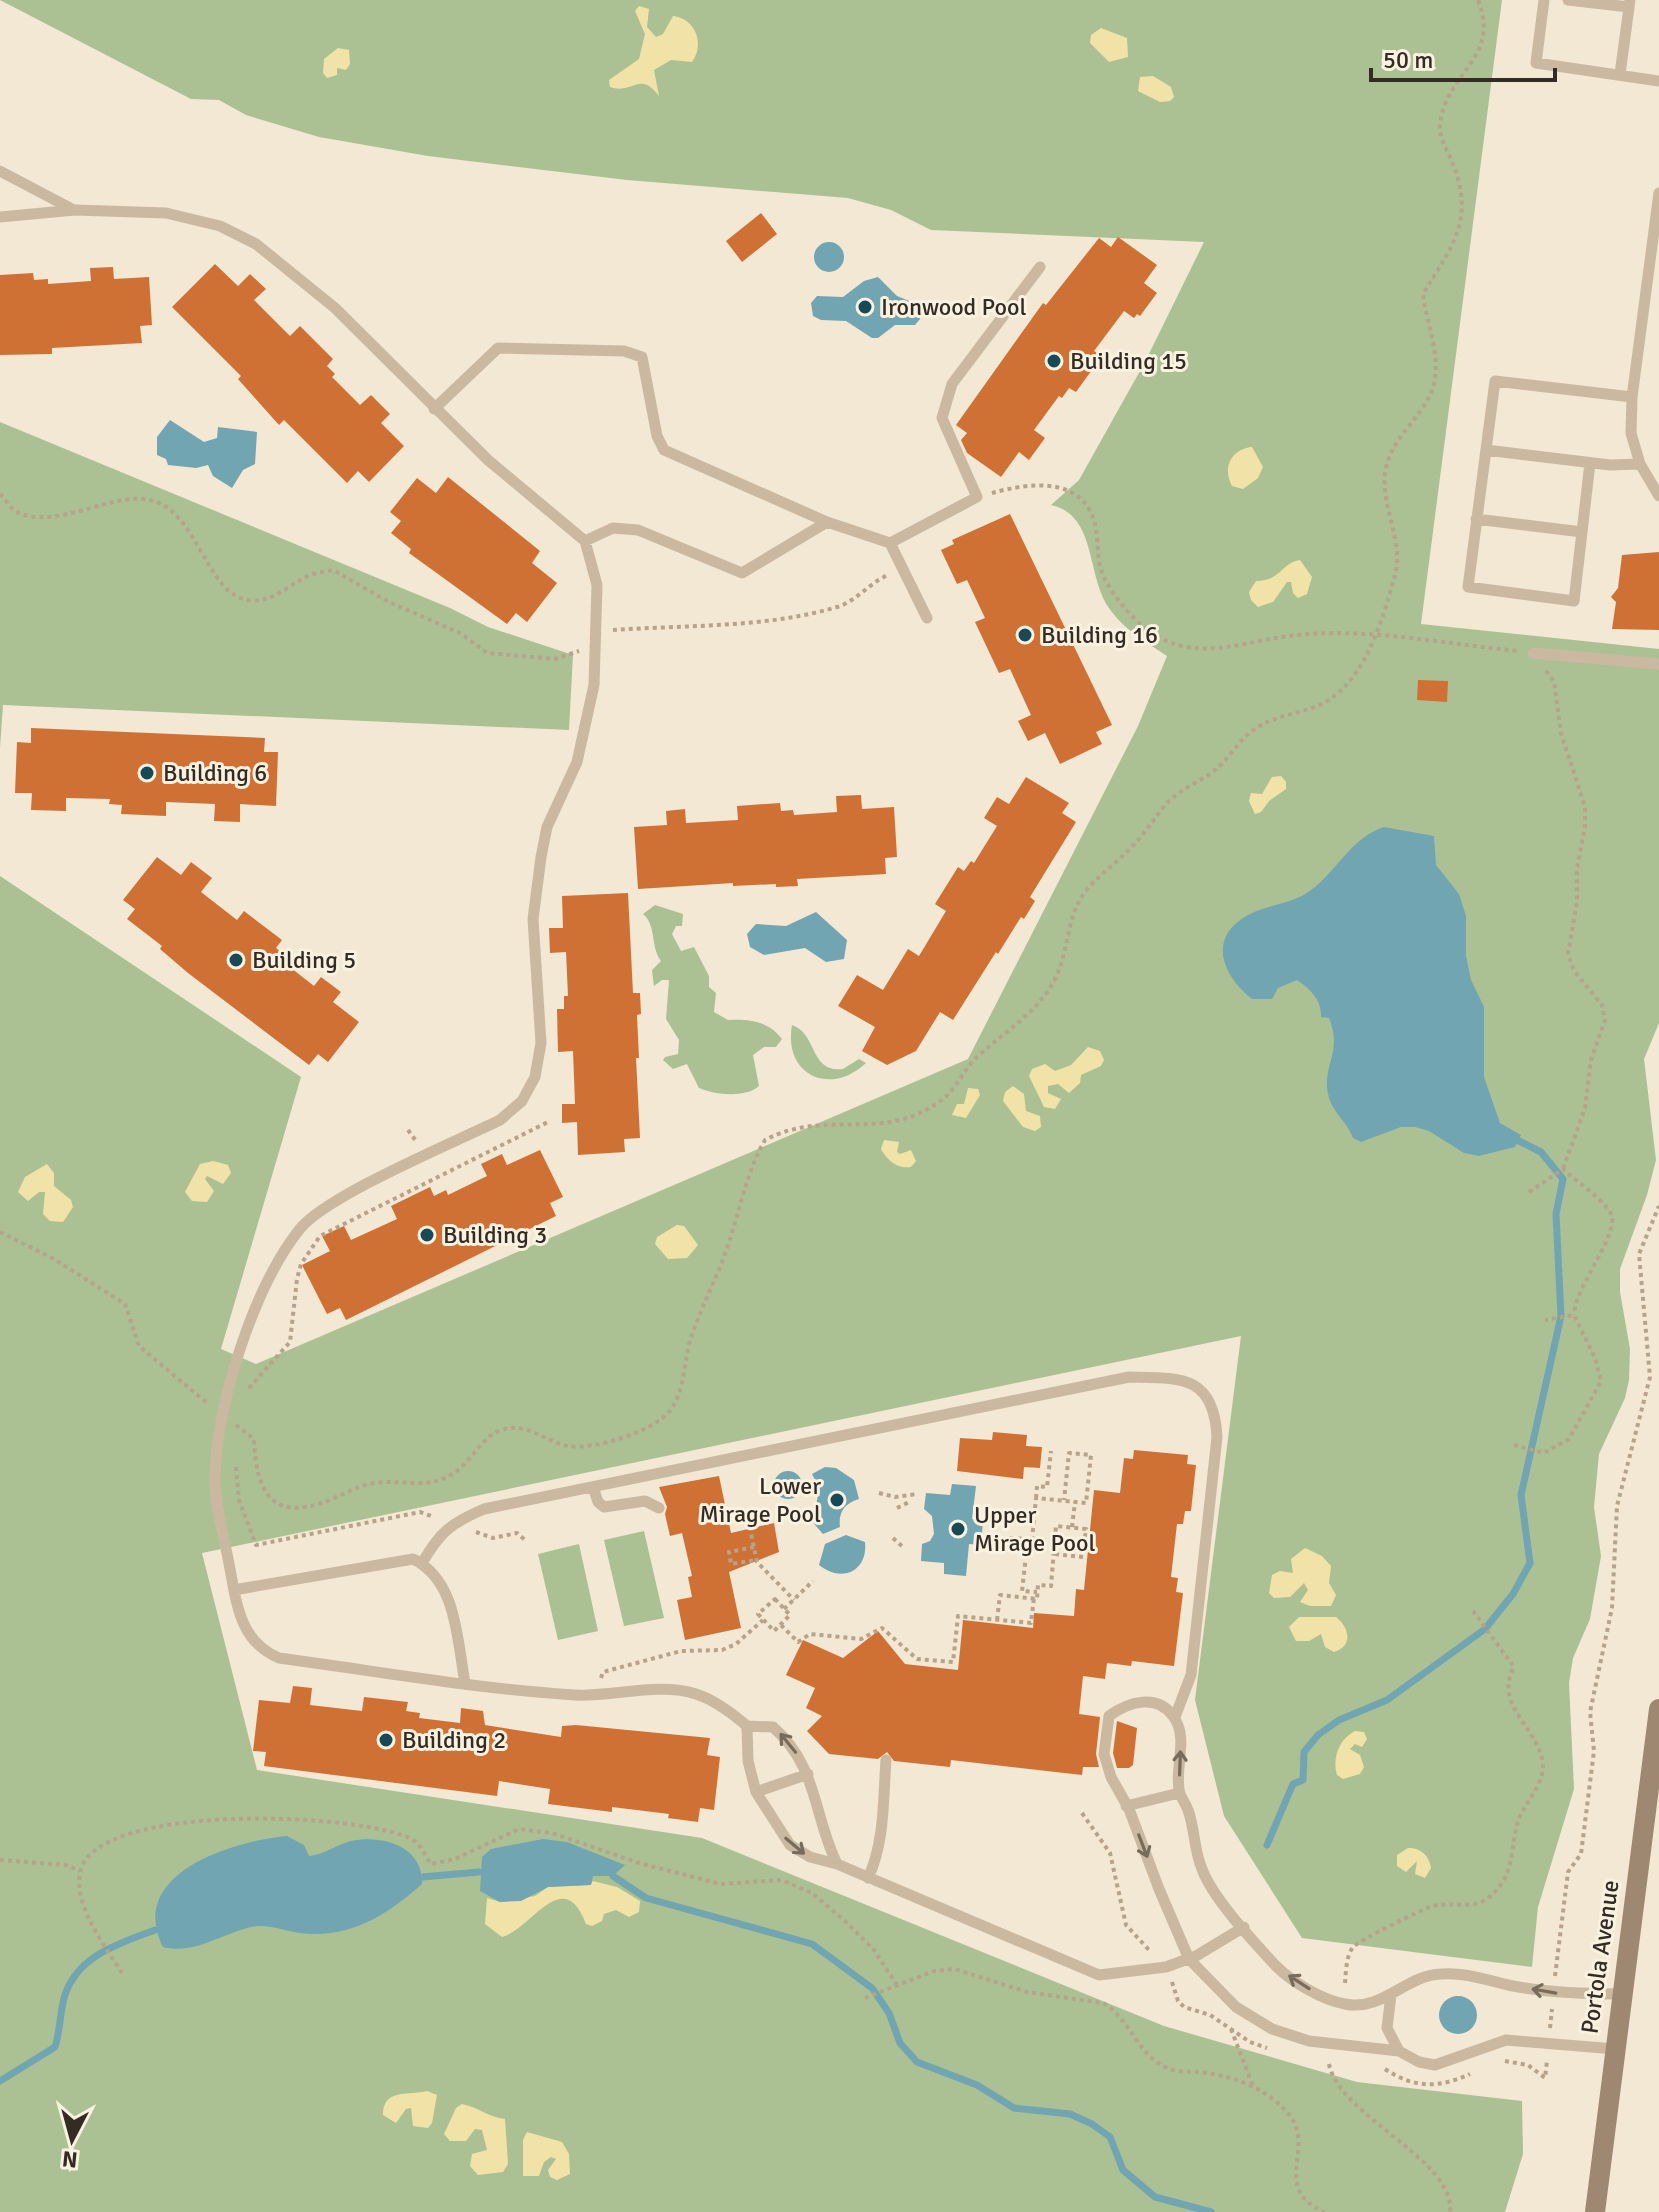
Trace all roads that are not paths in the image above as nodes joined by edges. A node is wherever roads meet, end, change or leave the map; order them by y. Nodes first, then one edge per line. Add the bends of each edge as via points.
1 (1544, 0) edge
2 (1568, 0) edge
3 (1629, 4) edge
4 (1620, 74) junction
5 (1659, 81) edge
6 (0, 171) edge
7 (1659, 193) edge
8 (75, 210) junction
9 (0, 217) edge
10 (1040, 267) dead end
11 (1632, 397) junction
12 (434, 409) junction
13 (1486, 450) junction
14 (1590, 463) junction
15 (1640, 464) junction
16 (1659, 496) edge
17 (1476, 519) junction
18 (827, 522) junction
19 (1582, 532) junction
20 (585, 541) junction
21 (890, 543) junction
22 (927, 618) dead end
23 (1533, 653) road end
24 (1659, 664) edge
25 (593, 1487) junction
26 (659, 1508) dead end
27 (422, 1563) junction
28 (234, 1590) junction
29 (465, 1683) junction
30 (1659, 1709) edge
31 (1175, 1717) junction
32 (747, 1726) junction
33 (886, 1760) dead end
34 (808, 1774) junction
35 (756, 1792) junction
36 (1179, 1793) junction
37 (1126, 1806) junction
38 (837, 1864) junction
39 (868, 1878) junction
40 (1244, 1927) junction
41 (1189, 1959) junction
42 (1622, 1994) junction
43 (1391, 1995) junction
44 (1615, 2049) junction
45 (1399, 2051) junction
46 (1595, 2212) edge

1 - 4 lane via 1536,63
2 - 3 lane
3 - 4 lane
4 - 5 lane
6 - 8 lane
7 - 11 lane
8 - 9 lane
8 - 12 lane via 166,213 220,226 256,244 335,308
10 - 21 lane via 952,384 942,418 977,497
11 - 13 lane via 1495,381
11 - 15 lane via 1631,433
12 - 18 lane via 498,348 624,351 642,357 664,450
12 - 20 lane
13 - 14 lane
13 - 17 lane
14 - 15 lane
14 - 19 lane
15 - 16 lane
17 - 19 lane
17 - 19 lane via 1468,587 1574,601
18 - 20 lane via 742,573 638,530 613,528
18 - 21 lane
20 - 28 lane via 597,585 594,685 577,762 547,827 541,857 533,919 541,1043 535,1077 522,1101 500,1120 340,1199 300,1228 271,1274 225,1392 221,1416 215,1483
21 - 22 lane
23 - 24 lane
25 - 26 lane via 604,1507 645,1501
25 - 27 lane via 484,1509 438,1535
25 - 31 lane via 1129,1377 1185,1378 1209,1400 1217,1437 1191,1675
27 - 28 lane via 413,1559
27 - 29 lane via 442,1582
28 - 29 lane via 258,1650 279,1658
29 - 32 lane via 577,1695 696,1694
30 - 42 main road, Portola Avenue
36 -> 31 lane via 1181,1740
31 - 37 lane via 1160,1704 1143,1702 1126,1703 1109,1716 1104,1754
34 -> 32 lane via 773,1727
32 - 35 lane
33 - 39 lane via 880,1837
34 - 35 lane
34 - 38 lane via 819,1802 822,1834
35 -> 38 lane via 790,1845
36 - 37 lane
36 - 40 lane via 1188,1808 1202,1870
37 -> 41 lane
38 - 39 lane
39 - 41 lane via 1099,1975 1135,1974
40 - 41 lane
43 -> 40 lane via 1345,2004 1305,1987 1278,1968
41 - 45 lane via 1236,2007 1272,2029 1340,2046
42 -> 43 lane via 1554,1993 1465,1974 1438,1974 1416,1979
42 - 44 main road, Portola Avenue
43 - 45 lane via 1387,2028
44 - 45 lane via 1506,2040 1435,2065
44 - 46 main road, Portola Avenue

